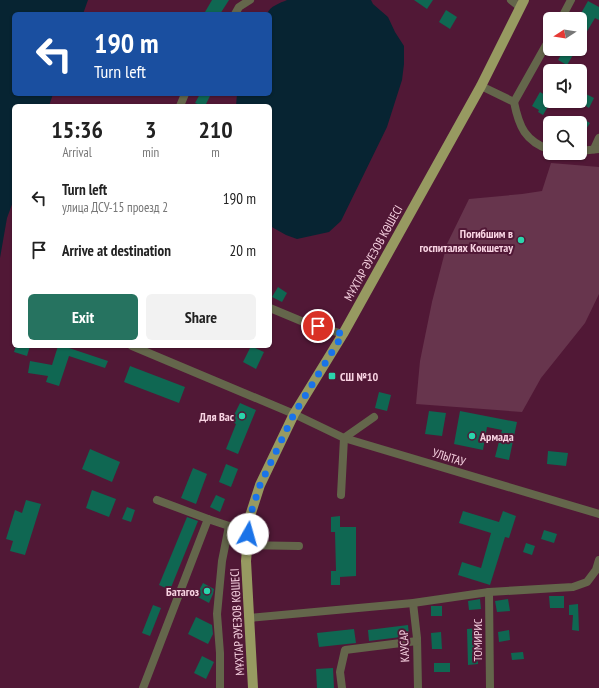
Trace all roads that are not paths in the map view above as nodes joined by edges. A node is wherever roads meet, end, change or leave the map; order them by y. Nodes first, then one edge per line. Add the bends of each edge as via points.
1 (250, 0) edge
2 (511, 0) edge
3 (571, 0) edge
4 (522, 4) edge
5 (236, 12) edge
6 (565, 12) edge
7 (543, 50) edge
8 (481, 86) junction
9 (514, 102) junction
10 (599, 138) edge
11 (543, 147) edge
12 (596, 149) edge
13 (272, 309) edge
14 (343, 334) junction
15 (137, 348) edge
16 (294, 414) junction
17 (374, 417) dead end
18 (344, 438) junction
19 (341, 495) dead end
20 (157, 500) dead end
21 (599, 514) edge
22 (208, 519) junction
23 (248, 523) junction
24 (229, 526) junction
25 (247, 545) junction
26 (300, 546) dead end
27 (599, 560) edge
28 (597, 571) edge
29 (489, 592) junction
30 (413, 603) junction
31 (249, 618) junction
32 (417, 641) junction
33 (143, 688) edge
34 (220, 688) edge
35 (253, 688) edge
36 (342, 688) edge
37 (418, 688) edge
38 (490, 688) edge

1 - 5 street
2 - 4 street
3 - 6 street
4 - 8 main road, МҰХТАР ӘУЕЗОВ КӨШЕСІ
7 - 9 street
8 - 9 street
8 - 14 main road, МҰХТАР ӘУЕЗОВ КӨШЕСІ
9 - 11 street via 520,126 525,134
10 - 12 street
13 - 14 street
14 - 16 main road, МҰХТАР ӘУЕЗОВ КӨШЕСІ
15 - 16 street, УЛЫТАУ
16 - 18 street, УЛЫТАУ
16 - 23 main road, МҰХТАР ӘУЕЗОВ КӨШЕСІ via 260,485
17 - 18 street
18 - 19 street
18 - 21 street, УЛЫТАУ
20 - 22 street
22 - 24 street
22 - 33 street
23 - 24 street
23 - 25 main road, МҰХТАР ӘУЕЗОВ КӨШЕСІ
24 - 34 street via 222,561 218,614
25 - 26 street
25 - 31 main road, МҰХТАР ӘУЕЗОВ КӨШЕСІ
27 - 28 street
28 - 29 street via 580,586
29 - 30 street
29 - 38 street, ТОМИРИС
30 - 31 street
30 - 32 street, КАУСАР
31 - 35 main road, МҰХТАР ӘУЕЗОВ КӨШЕСІ
32 - 36 street via 345,650 340,672
32 - 37 street, КАУСАР

